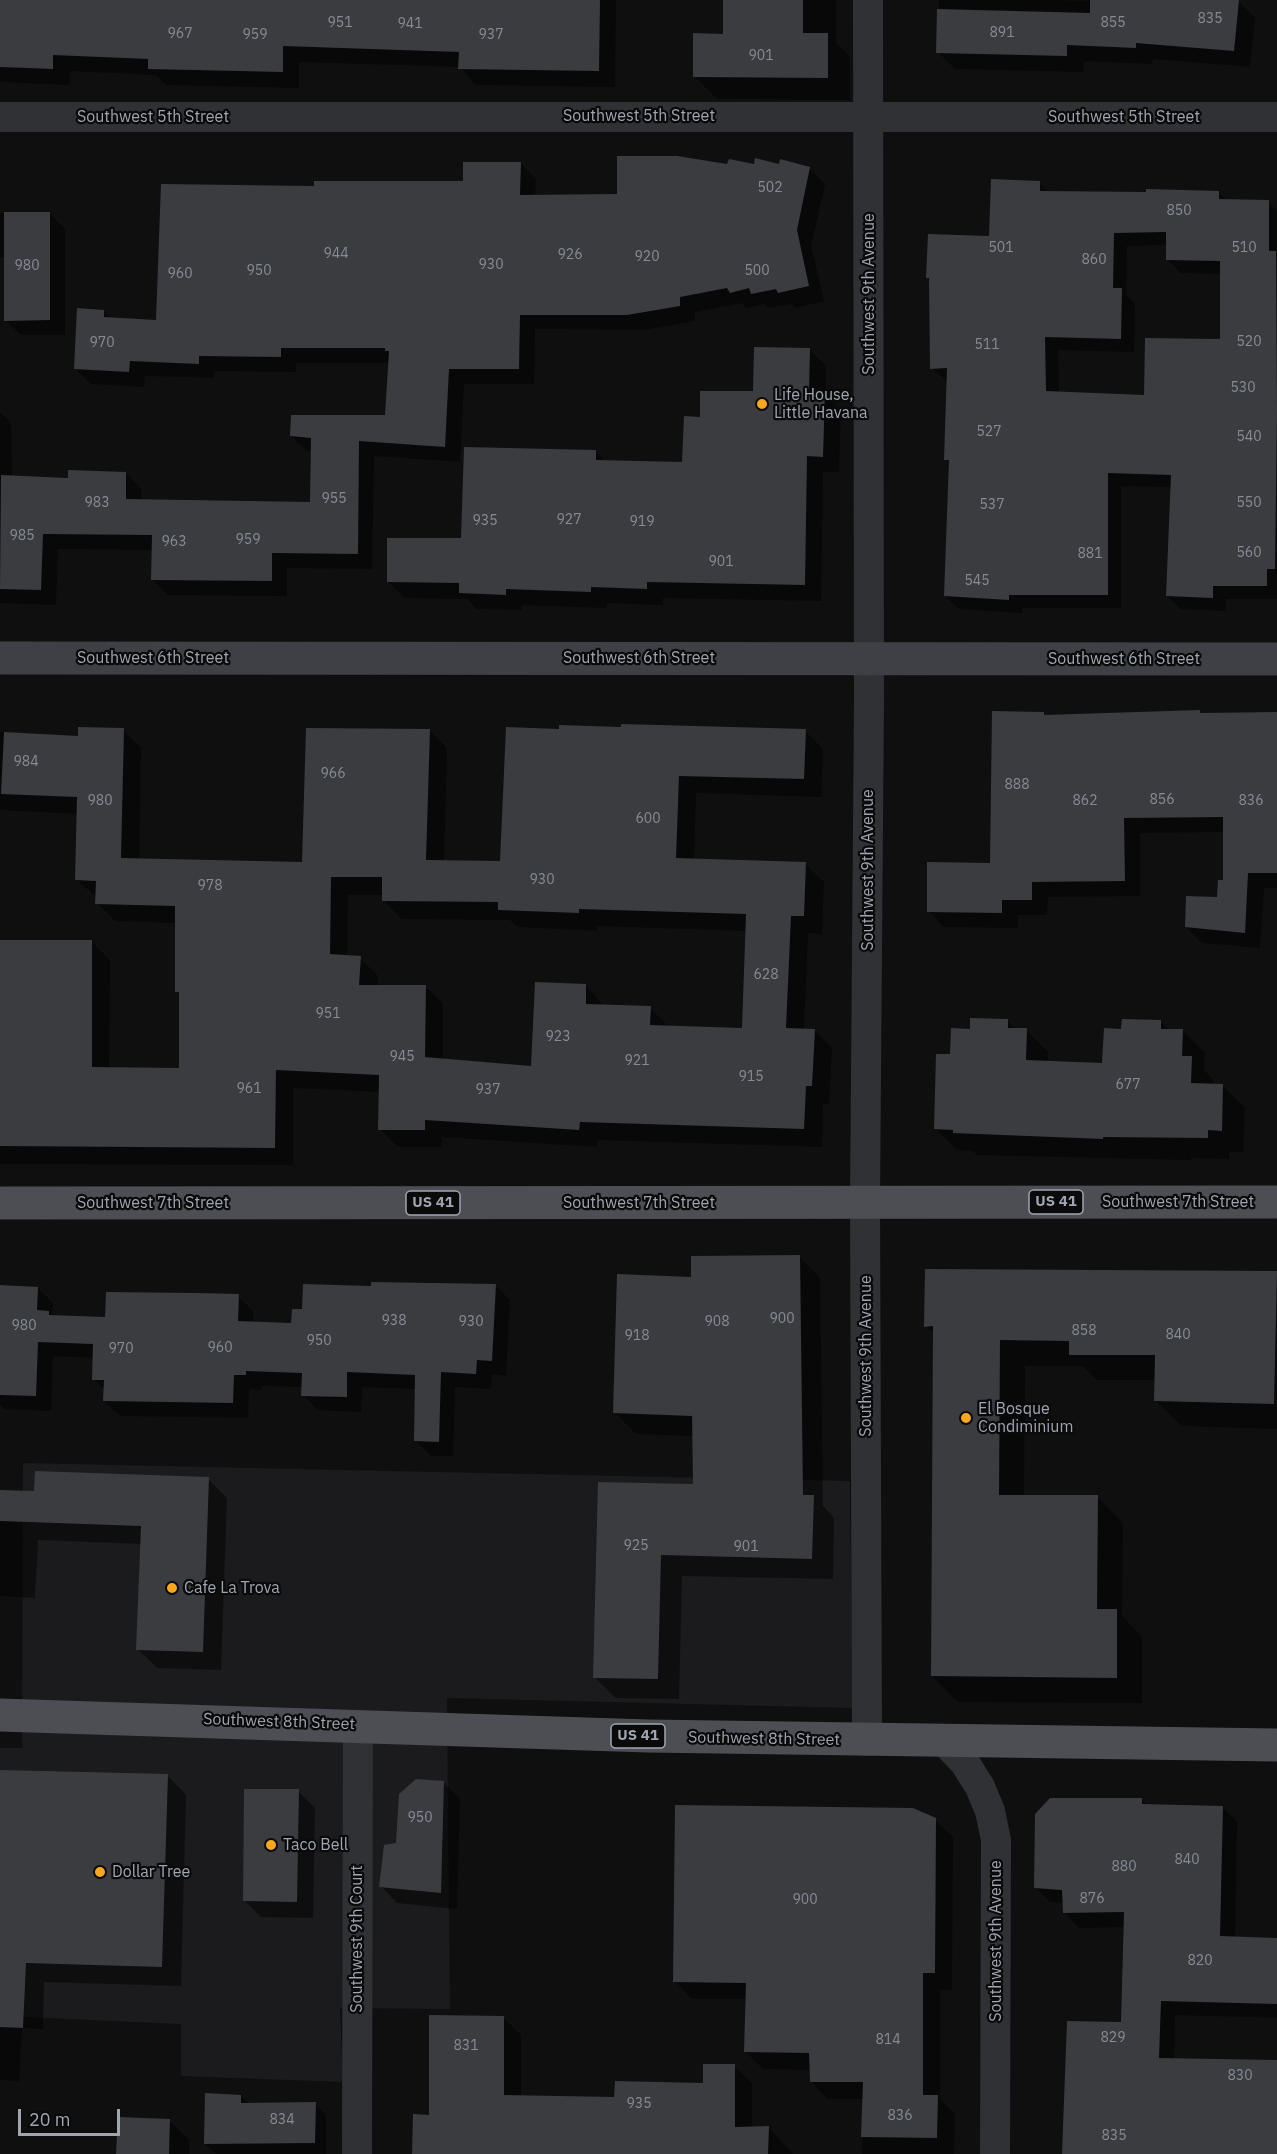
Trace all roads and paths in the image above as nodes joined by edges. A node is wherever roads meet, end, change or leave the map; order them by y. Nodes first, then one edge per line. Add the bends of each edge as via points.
1 (868, 0) edge
2 (868, 116) junction
3 (0, 117) edge
4 (1277, 117) edge
5 (0, 658) edge
6 (869, 658) junction
7 (1277, 659) edge
8 (865, 1202) junction
9 (1277, 1202) edge
10 (0, 1203) edge
11 (0, 1714) edge
12 (358, 1725) junction
13 (867, 1741) junction
14 (945, 1742) junction
15 (1277, 1745) edge
16 (357, 2154) edge
17 (995, 2154) edge

1 - 2 street, Southwest 9th Avenue
2 - 3 street, Southwest 5th Street
2 - 4 street, Southwest 5th Street
2 - 6 street, Southwest 9th Avenue
5 - 6 street, Southwest 6th Street
6 - 7 street, Southwest 6th Street
6 - 8 street, Southwest 9th Avenue
8 - 9 main road, Southwest 7th Street / US 41
8 - 10 main road, Southwest 7th Street / US 41
8 - 13 street, Southwest 9th Avenue
11 - 12 main road, Southwest 8th Street / US 41
12 - 13 main road, Southwest 8th Street / US 41
12 - 16 street, Southwest 9th Court
13 - 14 main road, Southwest 8th Street / US 41
14 - 15 main road, Southwest 8th Street / US 41
14 - 17 street, Southwest 9th Avenue via 980,1787 996,1840

